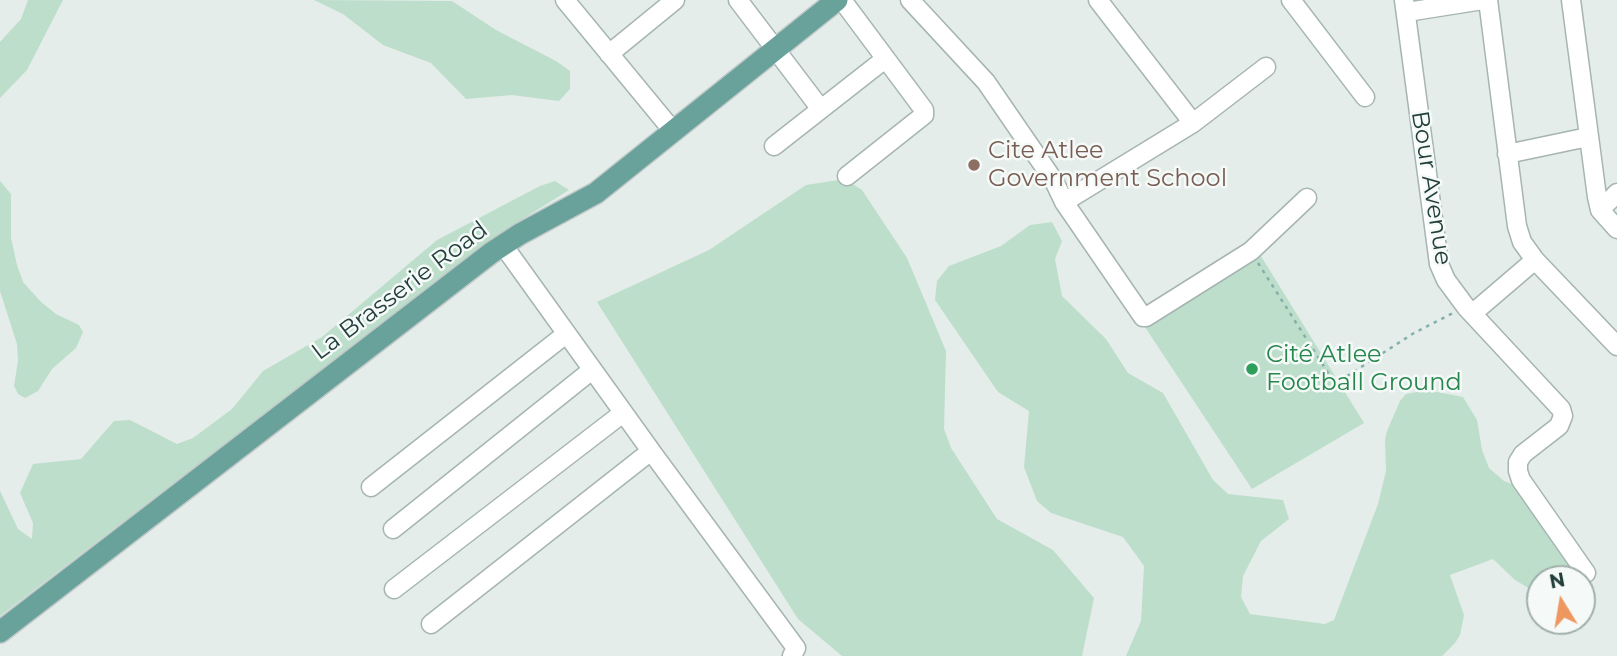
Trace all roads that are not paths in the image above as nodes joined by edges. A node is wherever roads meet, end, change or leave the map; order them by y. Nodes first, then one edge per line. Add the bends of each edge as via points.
1 (565, 0) edge
2 (675, 0) edge
3 (738, 0) edge
4 (839, 0) edge
5 (910, 0) edge
6 (1098, 0) edge
7 (1291, 0) edge
8 (1485, 0) edge
9 (1571, 0) edge
10 (1405, 6) edge
11 (776, 51) junction
12 (609, 54) junction
13 (885, 59) junction
14 (1266, 66) dead end
15 (1366, 97) dead end
16 (820, 108) junction
17 (1193, 123) junction
18 (673, 131) junction
19 (1588, 137) junction
20 (775, 146) dead end
21 (1507, 154) junction
22 (847, 176) dead end
23 (1617, 192) edge
24 (1307, 198) dead end
25 (1065, 202) junction
26 (1600, 210) junction
27 (1617, 229) edge
28 (503, 245) junction
29 (1535, 260) junction
30 (1469, 310) junction
31 (566, 334) junction
32 (1616, 344) edge
33 (593, 370) junction
34 (624, 413) junction
35 (651, 450) junction
36 (371, 487) dead end
37 (393, 529) dead end
38 (1580, 565) edge
39 (394, 589) dead end
40 (431, 624) dead end
41 (0, 632) edge
42 (792, 656) edge

1 - 12 street
2 - 12 street
3 - 11 street
4 - 11 main road, La Brasserie Road
4 - 13 street
5 - 25 street via 986,82
6 - 17 street
7 - 15 street
8 - 10 street
8 - 21 street
9 - 19 street
10 - 30 street, Bour Avenue via 1440,264
11 - 16 street
11 - 18 main road, La Brasserie Road
12 - 18 street
13 - 16 street
13 - 22 street via 925,115
14 - 17 street
16 - 20 street
17 - 25 street
18 - 28 main road, La Brasserie Road via 596,193
19 - 21 street
19 - 26 street
21 - 29 street via 1517,226
23 - 26 street
24 - 25 street via 1251,251 1146,317
26 - 27 street
28 - 31 street
28 - 41 main road, La Brasserie Road
29 - 30 street
29 - 32 street
30 - 38 street, Bour Avenue via 1558,403 1563,415 1559,426 1524,454 1518,471
31 - 33 street
31 - 36 street
33 - 34 street
33 - 37 street
34 - 35 street
34 - 39 street
35 - 40 street
35 - 42 street via 796,648

